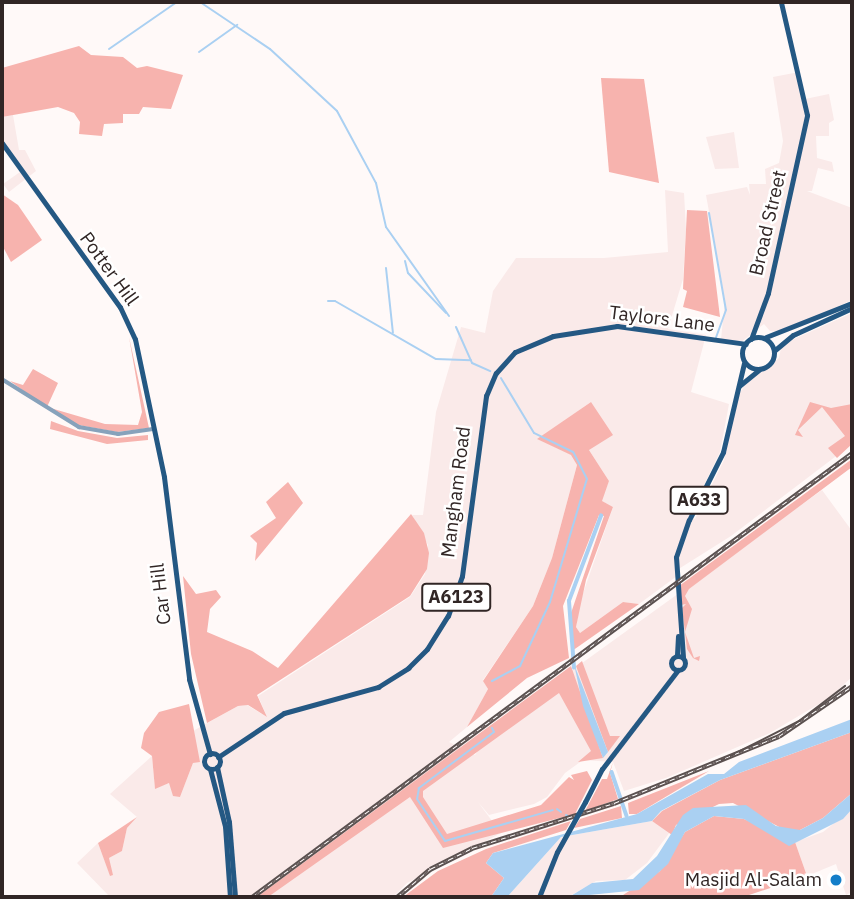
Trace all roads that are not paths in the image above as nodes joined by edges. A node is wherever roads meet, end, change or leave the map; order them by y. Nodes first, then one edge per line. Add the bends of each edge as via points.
1 (780, 2) edge
2 (2, 143) edge
3 (852, 306) edge
4 (758, 324) junction
5 (553, 336) joint
6 (765, 337) junction
7 (749, 342) junction
8 (725, 343) junction
9 (775, 350) junction
10 (743, 360) junction
11 (762, 368) junction
12 (2, 379) edge
13 (737, 388) junction
14 (155, 429) junction
15 (680, 656) junction
16 (672, 667) junction
17 (678, 670) junction
18 (669, 678) junction
19 (210, 754) junction
20 (218, 757) junction
21 (214, 768) junction
22 (233, 897) edge
23 (539, 897) edge

1 - 4 main road, Broad Street / A633 via 806,104 805,129
2 - 14 main road, Potter Hill via 126,318
3 - 6 main road, Taylors Lane
3 - 9 main road via 793,335
4 - 6 main road
4 - 7 main road, Broad Street / A633
5 - 8 main road, Taylors Lane / A6123 via 617,326
5 - 20 main road, Mangham Road / A6123 via 515,352 490,384 461,576 448,617 425,651 378,687 284,713
6 - 7 main road, Taylors Lane
6 - 9 main road
7 - 8 main road, Taylors Lane / A6123
7 - 10 main road, A633
8 - 10 main road, Taylors Lane
9 - 11 main road
10 - 11 main road
10 - 13 main road, A633
11 - 13 main road
12 - 14 street via 79,427 118,433
13 - 15 main road, A633 via 723,452 679,546 674,570
14 - 19 main road, Car Hill via 184,650
15 - 16 main road, A633
15 - 17 main road, A633 via 685,666
16 - 17 main road
16 - 18 main road, A633
17 - 18 main road, A633
18 - 23 main road, A633, bridge via 604,767 557,852
19 - 20 main road
19 - 21 main road, Car Hill via 204,762
20 - 21 main road
21 - 22 main road via 229,822

